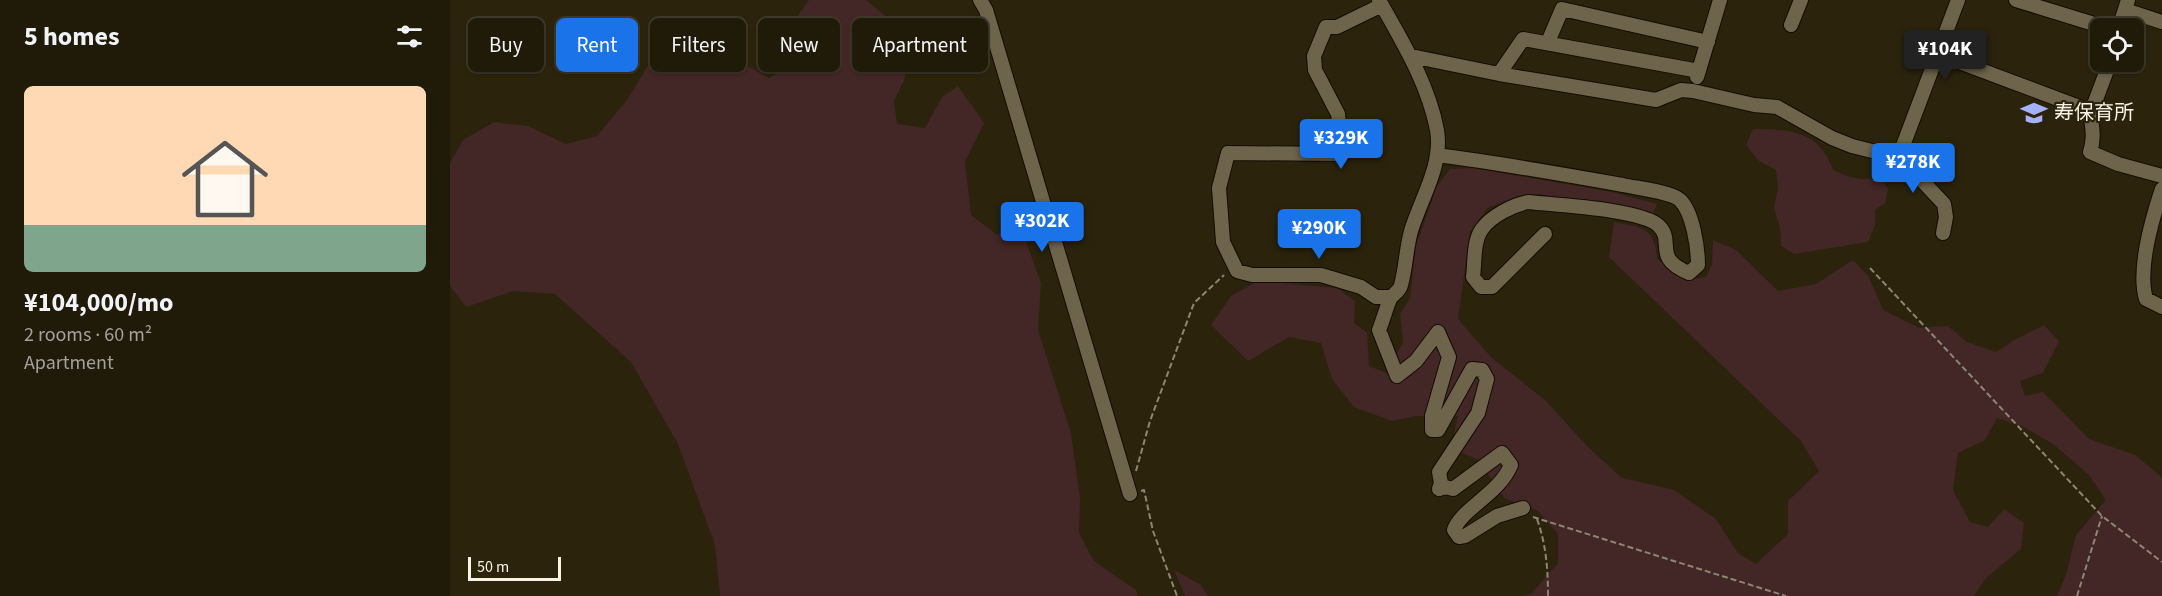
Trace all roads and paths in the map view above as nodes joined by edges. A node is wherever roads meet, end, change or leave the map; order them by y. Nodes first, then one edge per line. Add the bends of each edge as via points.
1 (980, 0) edge
2 (1720, 0) edge
3 (1801, 0) edge
4 (1958, 0) edge
5 (2016, 0) edge
6 (1380, 3) edge
7 (2126, 5) edge
8 (2162, 22) edge
9 (2090, 23) edge
10 (1791, 24) dead end
11 (1548, 42) junction
12 (1708, 42) junction
13 (1938, 54) junction
14 (1411, 56) junction
15 (1699, 70) junction
16 (2106, 72) edge
17 (1499, 74) junction
18 (1693, 91) junction
19 (2090, 111) junction
20 (1902, 151) junction
21 (1437, 155) junction
22 (2162, 176) edge
23 (2162, 189) edge
24 (1943, 233) dead end
25 (1545, 234) dead end
26 (1870, 268) dead end
27 (1238, 271) junction
28 (1391, 297) junction
29 (2162, 307) edge
30 (1136, 473) dead end
31 (1130, 494) joint
32 (1518, 509) junction
33 (2102, 516) junction
34 (1536, 518) junction
35 (2162, 562) edge
36 (1176, 596) edge
37 (1548, 596) edge
38 (1786, 596) edge
39 (2077, 596) edge

1 - 31 street
2 - 12 street
3 - 10 street
4 - 13 street
5 - 9 street
6 - 14 street
6 - 27 street via 1337,27 1326,27 1314,56 1315,70 1338,114 1341,154 1228,153 1219,188 1223,242
7 - 8 street
11 - 12 street via 1562,9
11 - 15 street
11 - 17 street via 1523,39
12 - 15 street
13 - 19 street
13 - 20 street
14 - 17 street
14 - 21 street via 1437,131
15 - 18 street
16 - 19 street
17 - 18 street via 1656,100 1681,90
18 - 20 street via 1777,107 1832,138 1872,152
19 - 22 street via 2090,152
20 - 24 street via 1914,172 1944,204
21 - 25 street via 1530,168 1679,198 1686,207 1698,247 1698,266 1689,273 1677,268 1667,256 1663,231 1658,224 1640,216 1528,202 1515,205 1482,229 1473,277 1481,287 1492,287
21 - 28 street via 1411,230 1401,288
23 - 29 street via 2148,236 2142,287 2146,299
26 - 33 path
27 - 28 street via 1252,275 1320,275 1361,287 1376,297
27 - 30 path via 1224,274 1194,303 1150,421
28 - 32 street via 1379,330 1397,376 1416,361 1438,332 1449,357 1432,416 1432,430 1438,429 1472,369 1482,370 1487,379 1479,413 1439,472 1439,489 1453,489 1502,453 1511,465 1507,476 1456,522 1454,530 1459,537 1465,536 1497,516
31 - 36 path via 1144,490 1153,531
32 - 34 path
32 - 34 path
33 - 35 path
33 - 39 path
34 - 37 path via 1548,568
34 - 38 path

